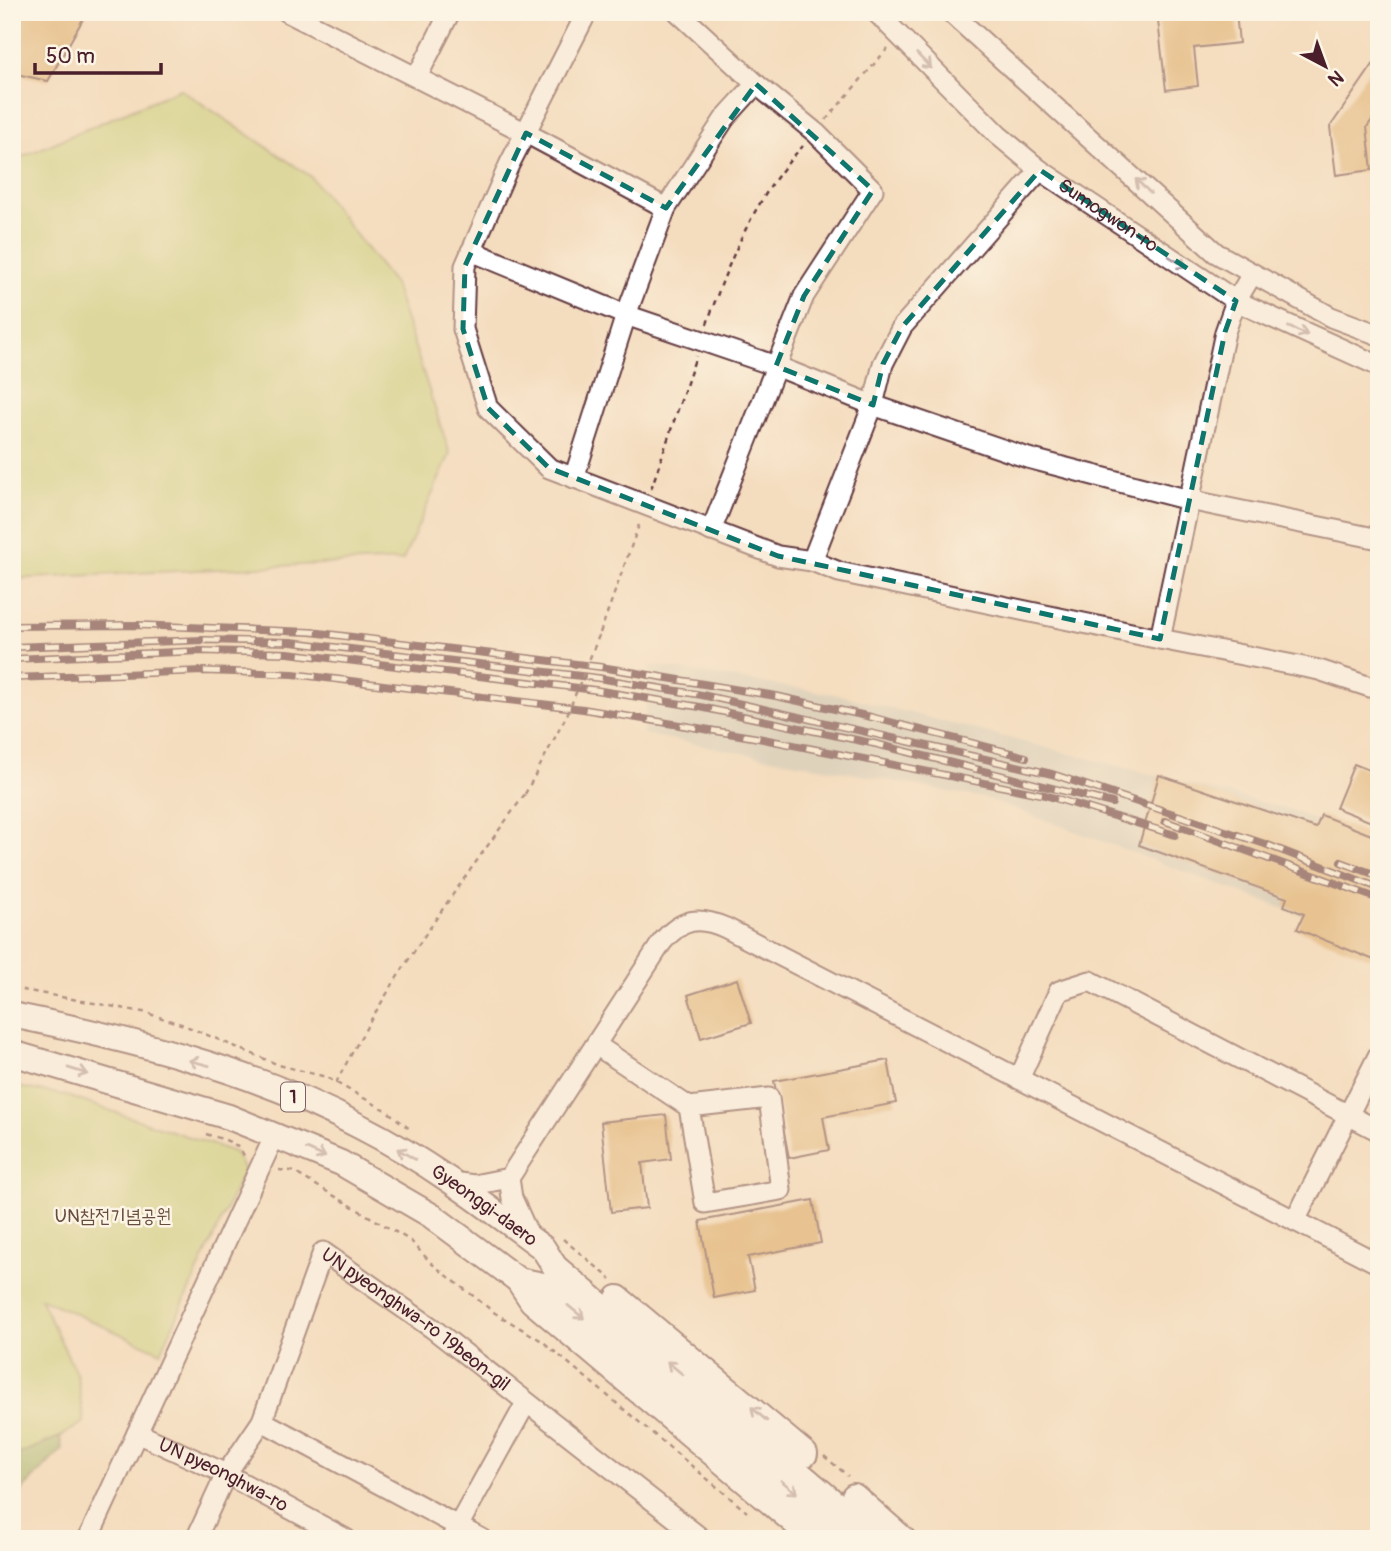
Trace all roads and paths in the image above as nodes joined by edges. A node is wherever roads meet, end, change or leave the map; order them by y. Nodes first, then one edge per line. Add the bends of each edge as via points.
1 (287, 12) edge
2 (450, 12) edge
3 (587, 12) edge
4 (678, 12) edge
5 (876, 12) edge
6 (950, 12) edge
7 (321, 20) edge
8 (899, 35) junction
9 (417, 77) junction
10 (756, 84) junction
11 (526, 133) junction
12 (816, 133) junction
13 (1040, 170) junction
14 (666, 208) junction
15 (471, 251) junction
16 (1251, 276) junction
17 (1236, 301) junction
18 (626, 315) junction
19 (1379, 335) edge
20 (701, 341) junction
21 (776, 366) junction
22 (1379, 366) edge
23 (873, 405) junction
24 (574, 478) junction
25 (1189, 500) junction
26 (646, 507) junction
27 (711, 531) junction
28 (1379, 539) edge
29 (812, 561) junction
30 (1160, 639) junction
31 (1379, 690) edge
32 (12, 1015) edge
33 (596, 1045) junction
34 (12, 1053) edge
35 (1379, 1054) edge
36 (1019, 1079) junction
37 (336, 1083) dead end
38 (689, 1107) junction
39 (1348, 1115) junction
40 (195, 1129) dead end
41 (1379, 1131) edge
42 (275, 1135) junction
43 (258, 1169) junction
44 (509, 1178) junction
45 (449, 1181) junction
46 (1295, 1221) junction
47 (537, 1243) junction
48 (1379, 1264) edge
49 (517, 1279) junction
50 (526, 1403) junction
51 (262, 1421) junction
52 (137, 1433) junction
53 (226, 1474) junction
54 (748, 1513) dead end
55 (455, 1533) edge
56 (701, 1538) edge
57 (88, 1539) edge
58 (196, 1539) edge
59 (346, 1539) edge
60 (482, 1539) edge
61 (814, 1539) edge
62 (850, 1539) edge
63 (877, 1539) edge
64 (903, 1539) edge

1 - 7 street
2 - 9 street
3 - 11 street
4 - 10 street
5 - 8 street, Sumogwon-ro
16 -> 6 street, Sumogwon-ro via 1216,253
7 - 9 street
8 - 12 path
8 -> 13 street, Sumogwon-ro via 998,135
9 - 11 street
10 - 12 street
10 - 14 street via 725,118
11 - 14 street
11 - 15 street
12 - 20 path via 792,158 743,233
12 - 21 street via 873,191 804,296
13 -> 17 street, Sumogwon-ro
13 - 23 street via 902,327 883,364
14 - 18 street
15 - 18 street
15 - 24 street via 465,266 463,329 488,408 549,468
16 - 17 street
16 - 19 street, Sumogwon-ro via 1331,317
17 -> 22 street, Sumogwon-ro
17 - 25 street via 1225,332
18 - 20 street
18 - 24 street
20 - 21 street
20 - 26 path
21 - 23 street
21 - 27 street
23 - 25 street via 1028,458
23 - 29 street
24 - 26 street
25 - 28 street
25 - 30 street
26 - 27 street
26 - 37 path, bridge via 567,716 525,794 410,954
27 - 29 street via 778,556
29 - 30 street via 839,572
30 - 31 street via 1319,670
45 -> 32 main road, Gyeonggi-daero / 1 via 361,1126 240,1074
33 - 36 street via 671,931 690,919 708,920
33 - 38 street
33 - 44 street
34 -> 42 main road, Gyeonggi-daero / 1 via 229,1116
35 - 39 street
36 - 39 street via 1059,991 1090,981
36 - 46 street
38 - 38 street via 769,1098 781,1190 705,1203
39 - 41 street
39 - 46 street
40 - 43 path via 233,1143 245,1163
42 - 43 street
42 -> 49 main road, Gyeonggi-daero / 1 via 341,1163 432,1216
43 - 52 street
43 - 54 path via 270,1175 282,1168 292,1171 411,1241 431,1263 495,1313 542,1341
44 - 45 street via 474,1185
44 - 47 street via 512,1198
45 - 47 main road, Gyeonggi-daero / 1
46 - 48 street
63 -> 47 main road, Gyeonggi-daero / 1 via 555,1267
64 -> 47 main road via 566,1256
49 - 61 main road via 532,1301
49 -> 62 main road, Gyeonggi-daero / 1 via 543,1285
50 - 51 street, UN pyeonghwa-ro 19beon-gil via 432,1328 323,1252
50 - 55 street
50 - 56 street, UN pyeonghwa-ro 19beon-gil
51 - 53 street, UN pyeonghwa-ro 19beon-gil
51 - 55 street
52 - 53 street, UN pyeonghwa-ro
52 - 57 street
53 - 58 street, UN pyeonghwa-ro 19beon-gil
53 - 59 street, UN pyeonghwa-ro
55 - 60 street

